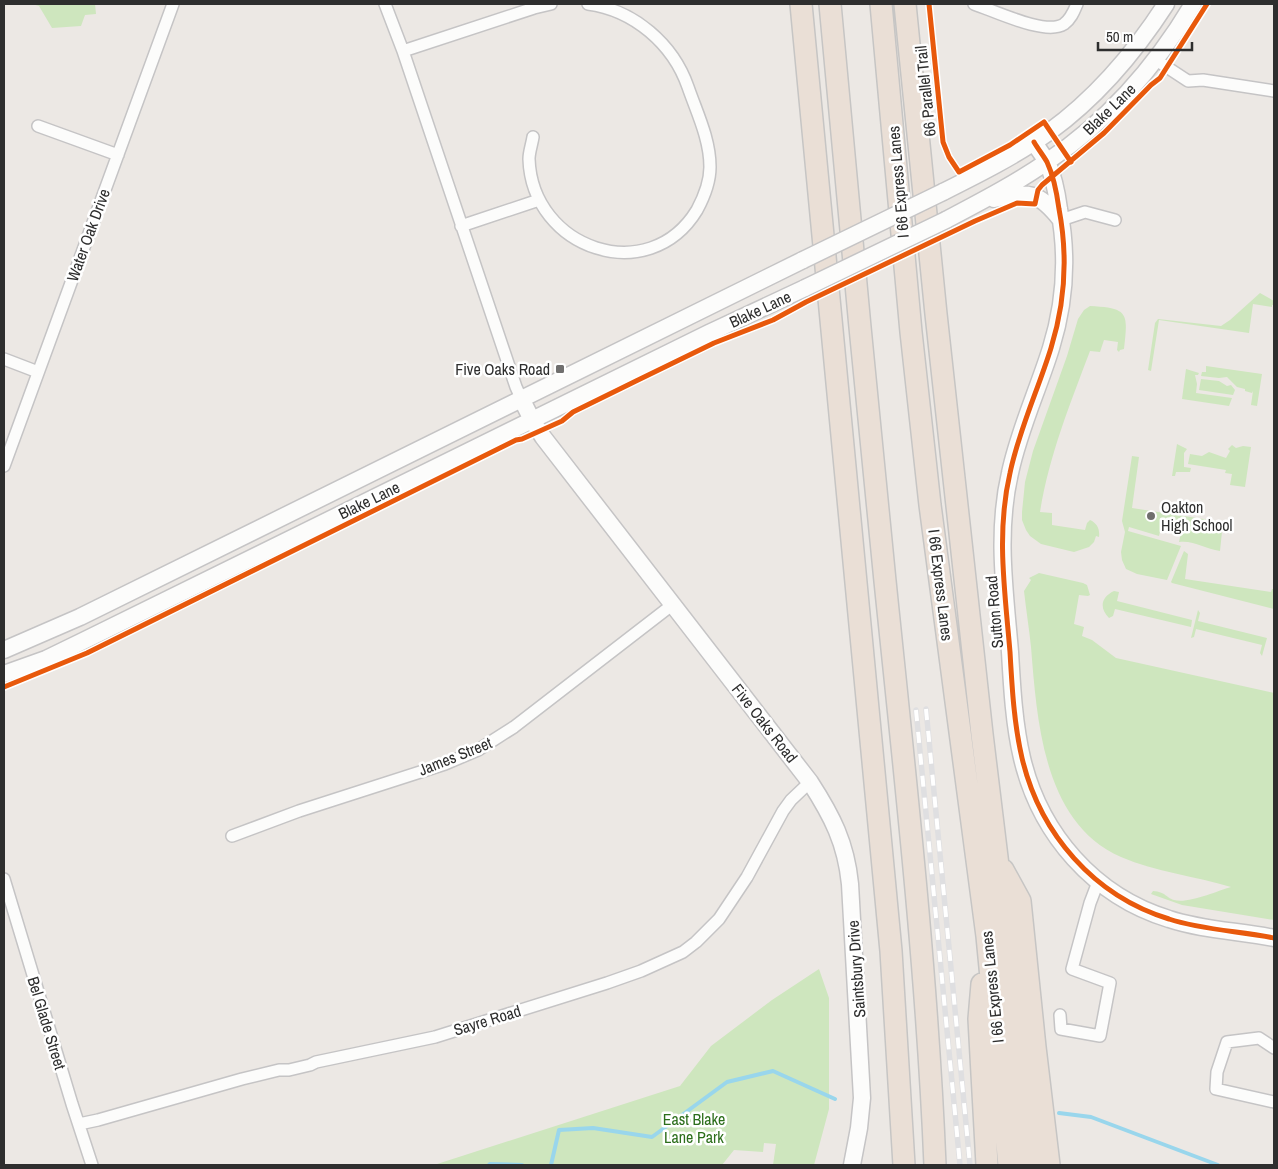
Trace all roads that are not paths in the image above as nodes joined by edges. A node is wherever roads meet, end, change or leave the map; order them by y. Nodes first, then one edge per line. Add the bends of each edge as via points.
1 (173, 4) edge
2 (385, 4) edge
3 (551, 4) edge
4 (588, 4) edge
5 (801, 4) edge
6 (830, 4) edge
7 (881, 4) edge
8 (905, 4) edge
9 (974, 4) edge
10 (1077, 4) edge
11 (1166, 4) edge
12 (1193, 4) edge
13 (403, 51) junction
14 (1156, 60) junction
15 (1274, 91) edge
16 (38, 126) dead end
17 (533, 137) dead end
18 (1034, 142) junction
19 (118, 155) junction
20 (1047, 162) junction
21 (539, 200) junction
22 (976, 204) junction
23 (1061, 220) junction
24 (1115, 220) dead end
25 (461, 226) junction
26 (4, 360) edge
27 (38, 372) junction
28 (521, 398) junction
29 (532, 420) junction
30 (4, 466) edge
31 (672, 605) junction
32 (4, 650) edge
33 (4, 674) edge
34 (810, 782) junction
35 (232, 836) dead end
36 (998, 861) junction
37 (4, 879) edge
38 (1098, 882) junction
39 (987, 936) junction
40 (1274, 938) edge
41 (1060, 1015) dead end
42 (1274, 1048) edge
43 (931, 1080) junction
44 (1274, 1102) edge
45 (78, 1124) junction
46 (92, 1165) edge
47 (852, 1165) edge
48 (904, 1165) edge
49 (935, 1165) edge
50 (941, 1165) edge
51 (987, 1165) edge
52 (1009, 1165) edge
53 (1030, 1165) edge
54 (1049, 1165) edge

1 - 19 street, Water Oak Drive
2 - 13 street, Five Oaks Road
3 - 13 street
4 - 21 street via 630,18 652,33 674,59 684,77 708,149 709,176 705,194 692,217 676,233 657,245 624,252 600,250 577,241 554,222
5 - 48 highway via 891,951
6 - 43 highway via 916,891
7 - 39 highway, I 66 Express Lanes via 930,505
8 - 36 highway via 939,343
9 - 10 street via 1040,27 1054,28 1066,23
11 - 18 main road, Blake Lane via 1110,78
12 - 14 main road, Blake Lane
13 - 25 street, Five Oaks Road
14 - 15 street via 1188,81 1203,80
14 - 20 main road, Blake Lane via 1097,123
16 - 19 street
17 - 21 street via 529,158
18 - 20 main road, Sutton Road
18 - 28 main road, Blake Lane, bridge via 943,192
19 - 27 street, Water Oak Drive
20 - 22 main road, Blake Lane
20 - 23 main road, Sutton Road
21 - 25 street
22 - 23 main road via 1027,194 1045,201
22 - 29 main road, Blake Lane, bridge
23 - 24 street via 1085,212
23 - 38 main road, Sutton Road via 1065,256 1060,310 1010,474 1003,517 1004,582 1018,734 1028,778 1043,815 1057,838
25 - 28 street, Five Oaks Road
26 - 27 street
27 - 30 street, Water Oak Drive
28 - 29 main road, Five Oaks Road
28 - 32 main road, Blake Lane via 114,600
29 - 31 main road, Five Oaks Road
29 - 33 main road, Blake Lane via 46,659
31 - 34 main road, Five Oaks Road
31 - 35 street, James Street via 514,727 478,750
34 - 45 street, Sayre Road via 783,811 718,919 696,942 668,960 435,1037 242,1079
34 - 47 main road, Saintsbury Drive via 832,818 844,846 848,868 862,1082 861,1112
36 - 53 highway
36 - 54 highway via 1020,901
37 - 45 street, Bel Glade Street
38 - 40 main road, Sutton Road via 1133,904 1170,920
38 - 41 street via 1072,969 1110,983 1100,1036 1061,1029
39 - 51 highway via 979,1019
39 - 52 highway, I 66 Express Lanes
42 - 44 street via 1259,1038 1227,1042 1217,1072 1216,1088
43 - 49 highway
43 - 50 highway
45 - 46 street, Bel Glade Street

